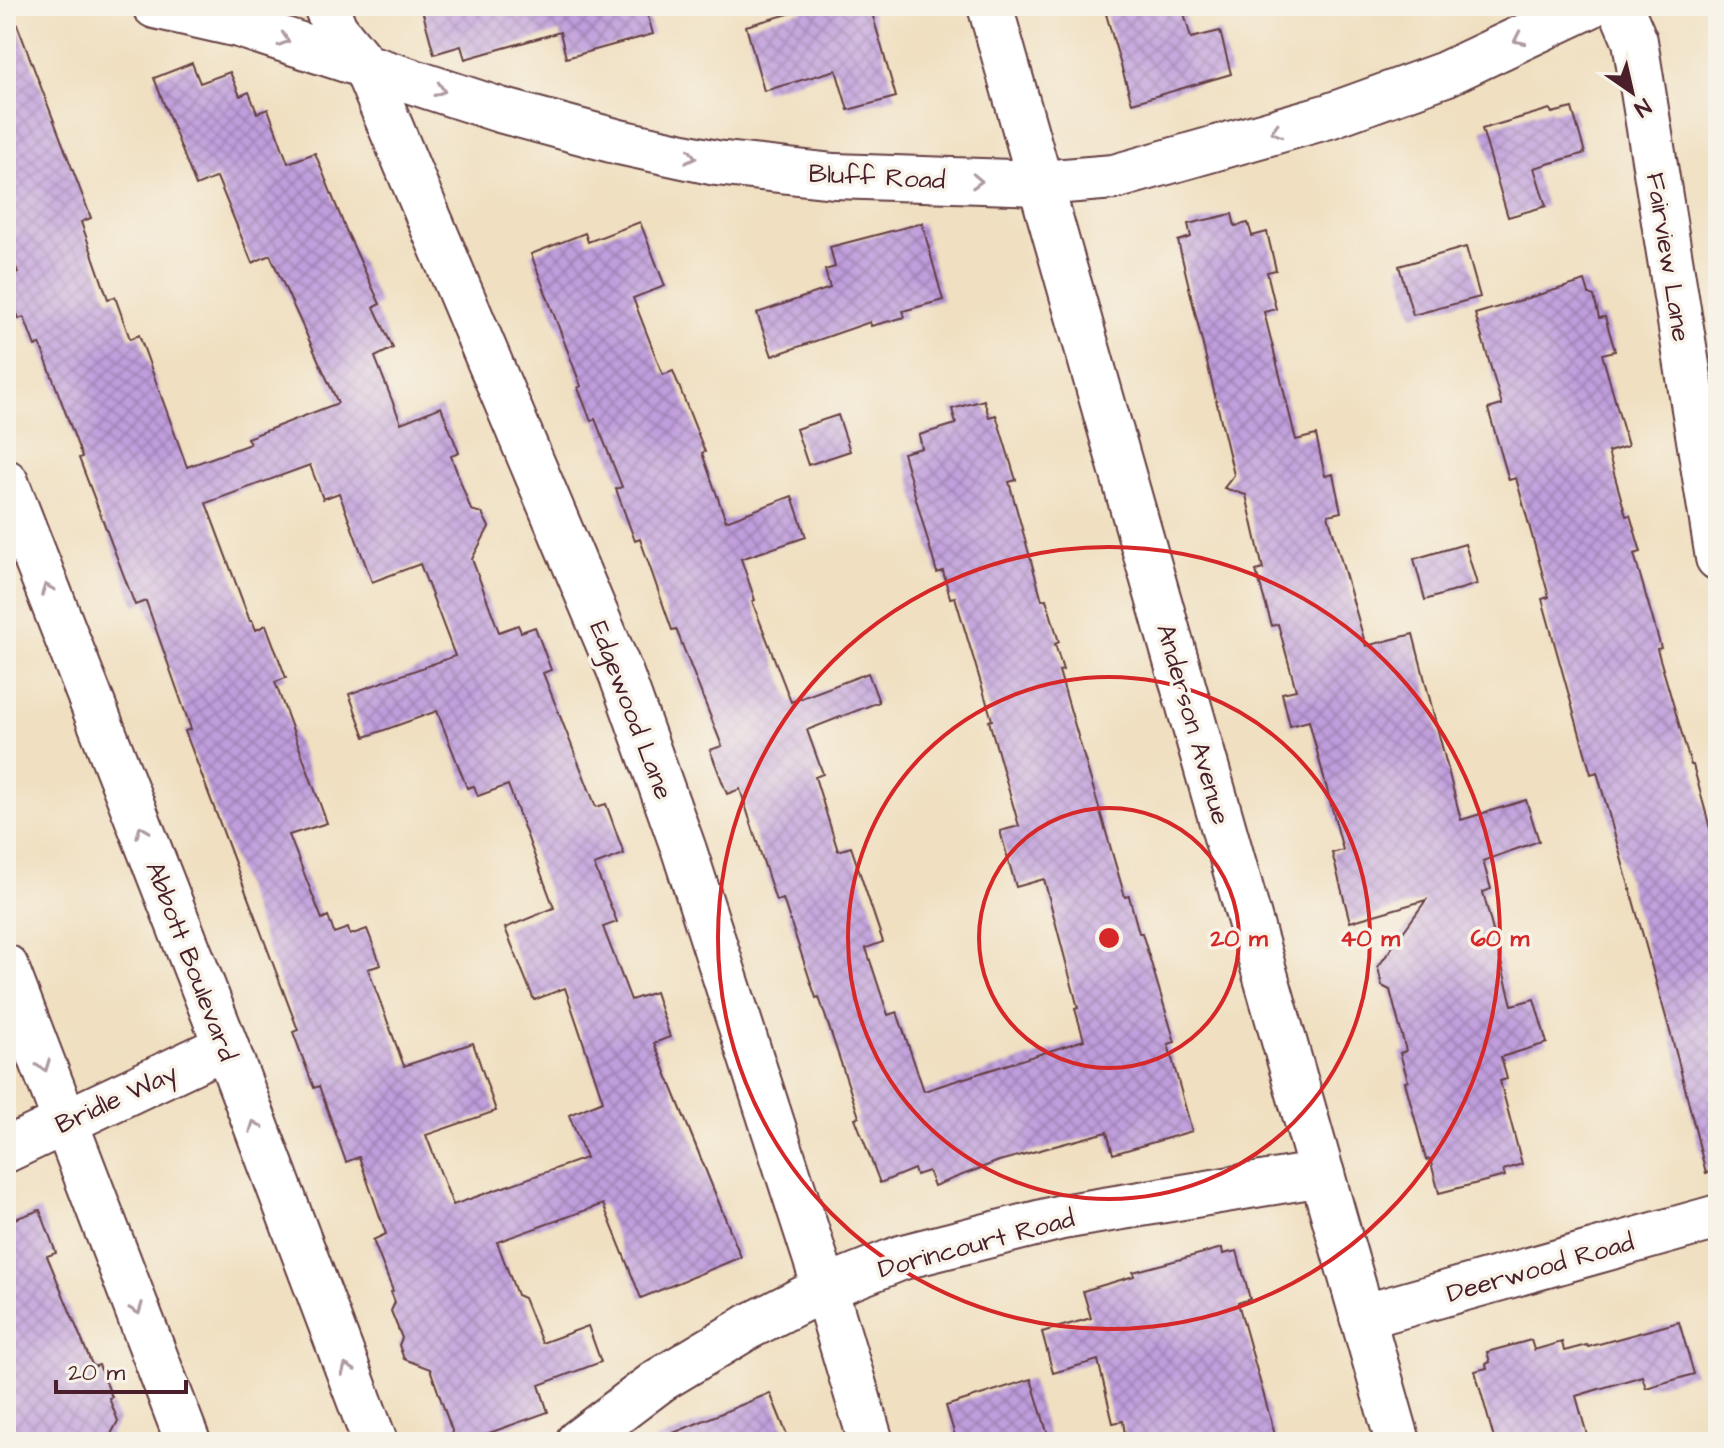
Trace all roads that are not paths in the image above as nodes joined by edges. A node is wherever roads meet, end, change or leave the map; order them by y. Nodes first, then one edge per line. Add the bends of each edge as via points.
1 (155, 6) edge
2 (326, 6) edge
3 (990, 6) edge
4 (1589, 6) edge
5 (1620, 6) edge
6 (365, 66) junction
7 (1040, 183) junction
8 (6, 482) edge
9 (1718, 558) edge
10 (6, 967) edge
11 (226, 1046) junction
12 (66, 1121) junction
13 (6, 1150) edge
14 (1322, 1174) junction
15 (1718, 1217) edge
16 (825, 1288) junction
17 (1362, 1317) junction
18 (188, 1442) edge
19 (375, 1442) edge
20 (578, 1442) edge
21 (871, 1442) edge
22 (1398, 1442) edge

1 -> 6 street, Bluff Road via 239,25
2 - 6 street, Edgewood Lane via 335,29
3 - 7 street, Anderson Avenue
4 -> 7 street, Bluff Road via 1445,74 1329,116 1114,177
5 - 9 street, Fairview Lane via 1635,41
6 -> 7 street, Bluff Road via 500,110 716,163 834,176
6 - 16 street, Edgewood Lane via 621,674 684,850
7 - 14 street, Anderson Avenue
11 -> 8 street, Abbott Boulevard
10 -> 12 street
11 - 12 street, Bridle Way
19 -> 11 street, Abbott Boulevard
12 - 13 street, Bridle Way
12 -> 18 street
14 - 16 street, Dorincourt Road via 1062,1217 903,1257
14 - 17 street, Anderson Avenue
15 - 17 street, Deerwood Road
16 - 20 street, Dorincourt Road via 660,1380
16 - 21 street, Edgewood Lane
17 - 22 street, Anderson Avenue

